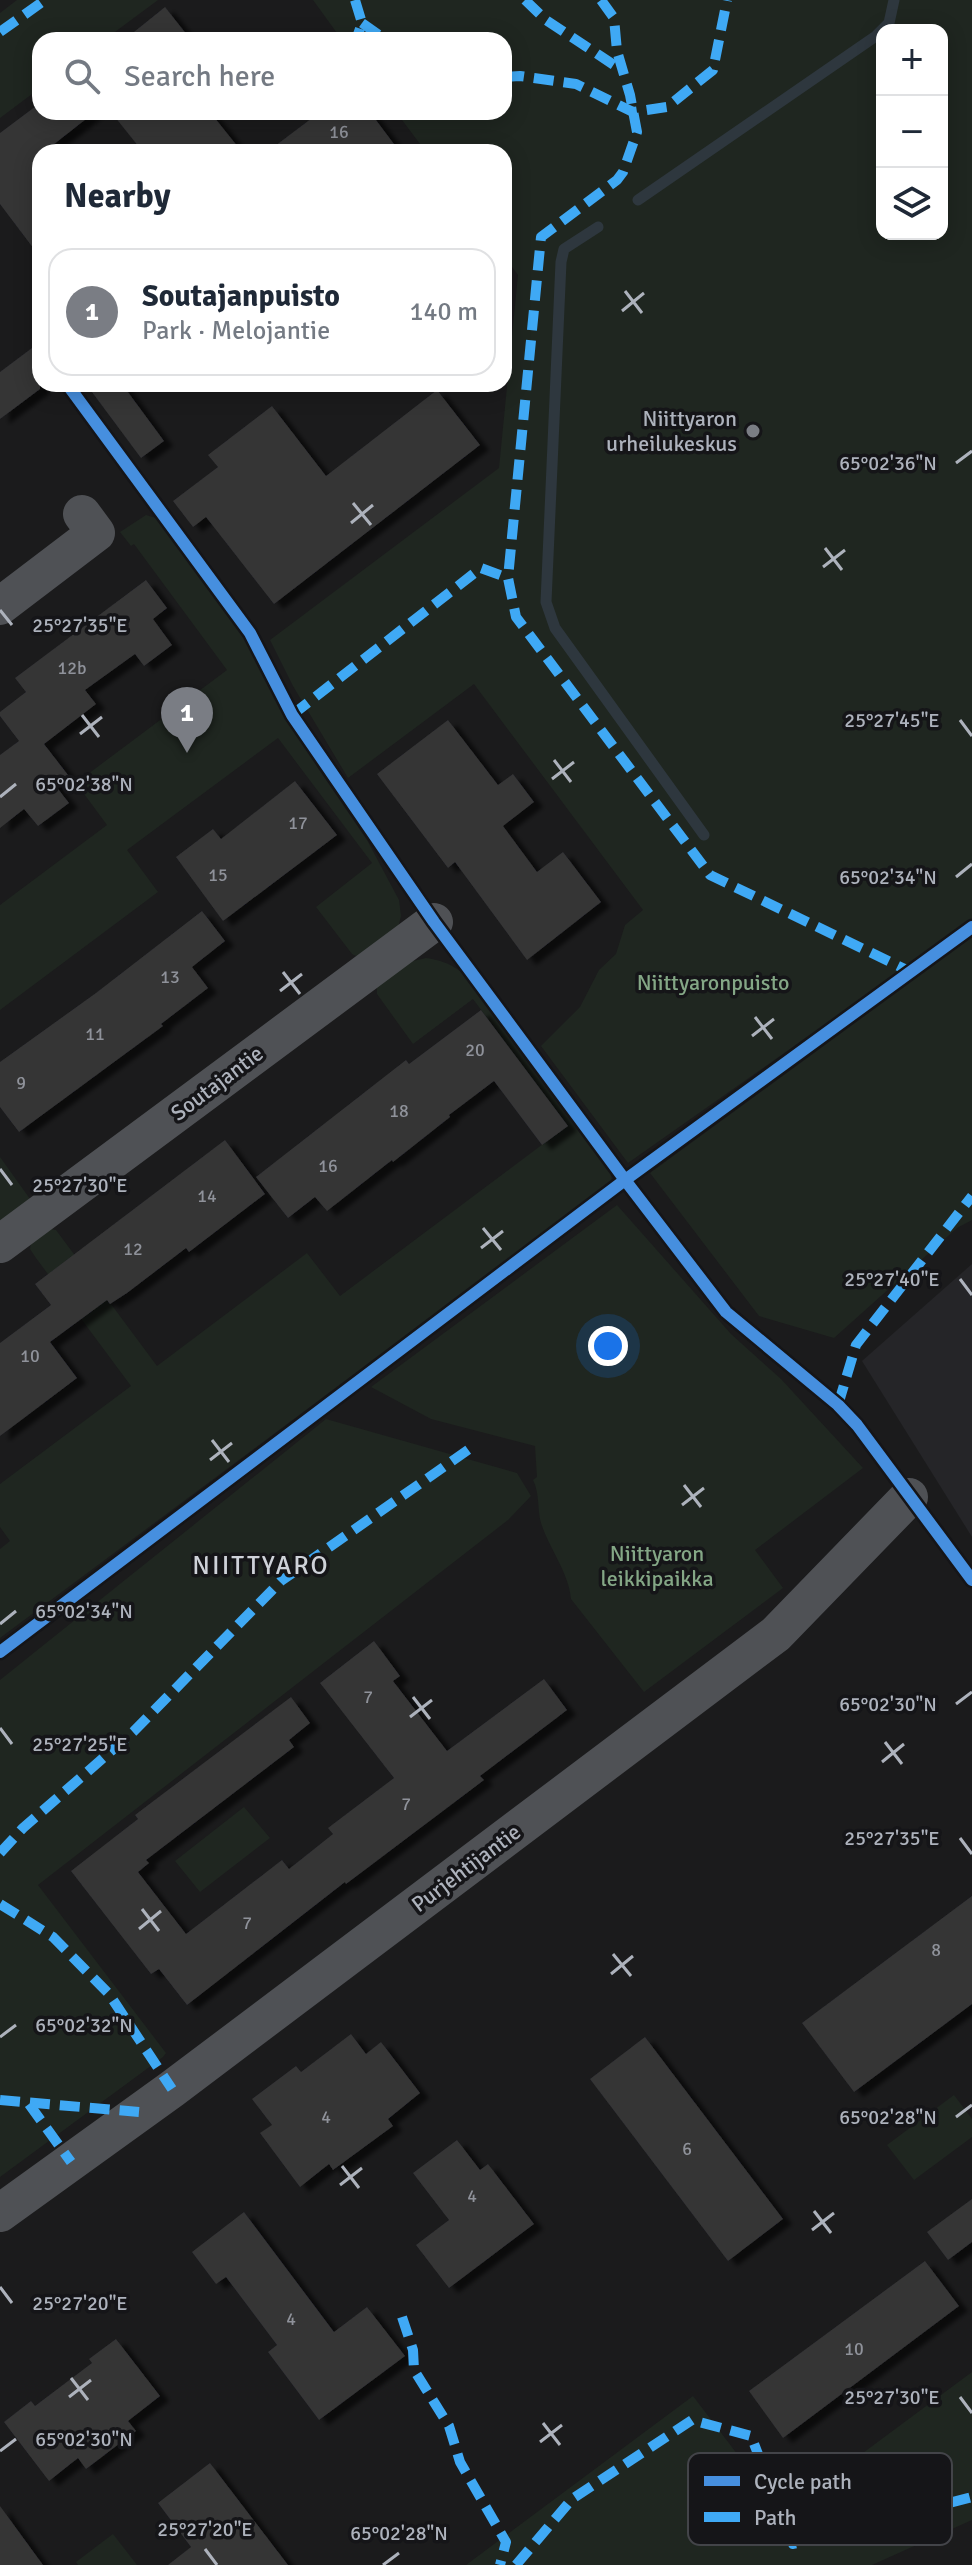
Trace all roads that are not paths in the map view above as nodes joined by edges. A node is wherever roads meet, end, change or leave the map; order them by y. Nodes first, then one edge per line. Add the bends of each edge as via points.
1 (82, 514) dead end
2 (0, 606) edge
3 (434, 922) dead end
4 (0, 1244) edge
5 (909, 1497) dead end
6 (0, 2213) edge

1 - 2 street via 96,533
3 - 4 street, Soutajantie
5 - 6 street, Purjehtijantie via 776,1634

